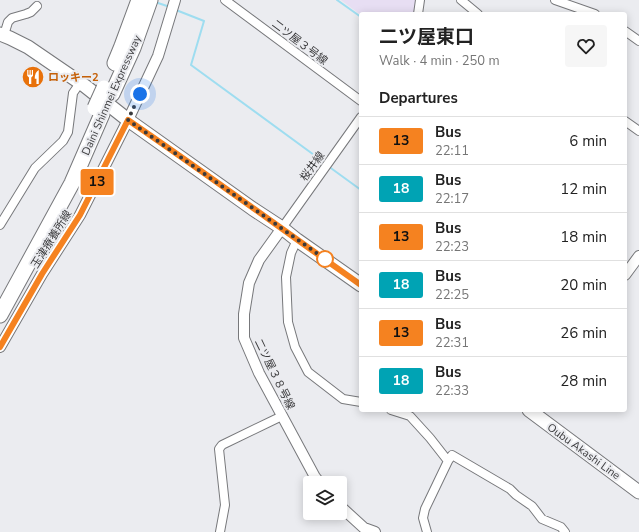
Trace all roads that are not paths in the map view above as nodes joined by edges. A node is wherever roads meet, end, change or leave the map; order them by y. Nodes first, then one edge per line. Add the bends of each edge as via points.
1 (226, 0) edge
2 (420, 0) edge
3 (461, 0) edge
4 (555, 0) edge
5 (144, 3) edge
6 (37, 6) dead end
7 (173, 6) edge
8 (418, 12) edge
9 (476, 12) edge
10 (589, 12) edge
11 (627, 33) edge
12 (2, 35) edge
13 (639, 42) edge
14 (80, 83) junction
15 (359, 100) edge
16 (99, 111) junction
17 (128, 120) junction
18 (359, 120) edge
19 (627, 122) edge
20 (639, 131) edge
21 (4, 212) edge
22 (0, 225) edge
23 (282, 228) junction
24 (297, 240) junction
25 (639, 256) edge
26 (627, 272) edge
27 (359, 284) edge
28 (0, 295) edge
29 (0, 315) edge
30 (0, 347) edge
31 (359, 402) edge
32 (397, 412) edge
33 (532, 412) edge
34 (282, 416) junction
35 (448, 462) junction
36 (314, 476) edge
37 (639, 492) edge
38 (347, 512) edge
39 (220, 532) edge
40 (375, 532) edge
41 (427, 532) edge
42 (565, 532) edge

1 - 15 street, 二ツ屋３号線
2 - 8 street
3 - 9 street
4 - 10 street
5 - 16 highway, Daini Shinmei Expressway via 133,48
6 - 12 street via 31,12 12,18
7 - 17 street, 玉津療養所線 via 158,56
11 - 13 street
12 - 14 main road via 28,47
14 - 17 main road
14 - 21 street via 73,93 68,132 63,141 35,168
16 - 28 highway, Daini Shinmei Expressway
16 - 29 highway, Daini Shinmei Expressway via 72,183
17 - 23 main road
17 - 30 street, 玉津療養所線 via 80,215
18 - 23 street, 桜井線
19 - 20 street
21 - 22 street
23 - 24 main road
23 - 34 street, 二ツ屋３８号線 via 259,260 249,284 244,314 244,338
24 - 27 main road
24 - 31 street via 291,253 286,277 288,322 295,347 308,372 343,398
25 - 26 street
32 - 35 street via 410,416
33 - 37 main road, Oubu Akashi Line
34 - 36 street, 二ツ屋３８号線
34 - 39 street via 222,445 219,450 225,505
35 - 41 street via 425,509 423,518
35 - 42 street via 452,456 457,458 510,489 532,506 542,519
38 - 40 street via 364,528

